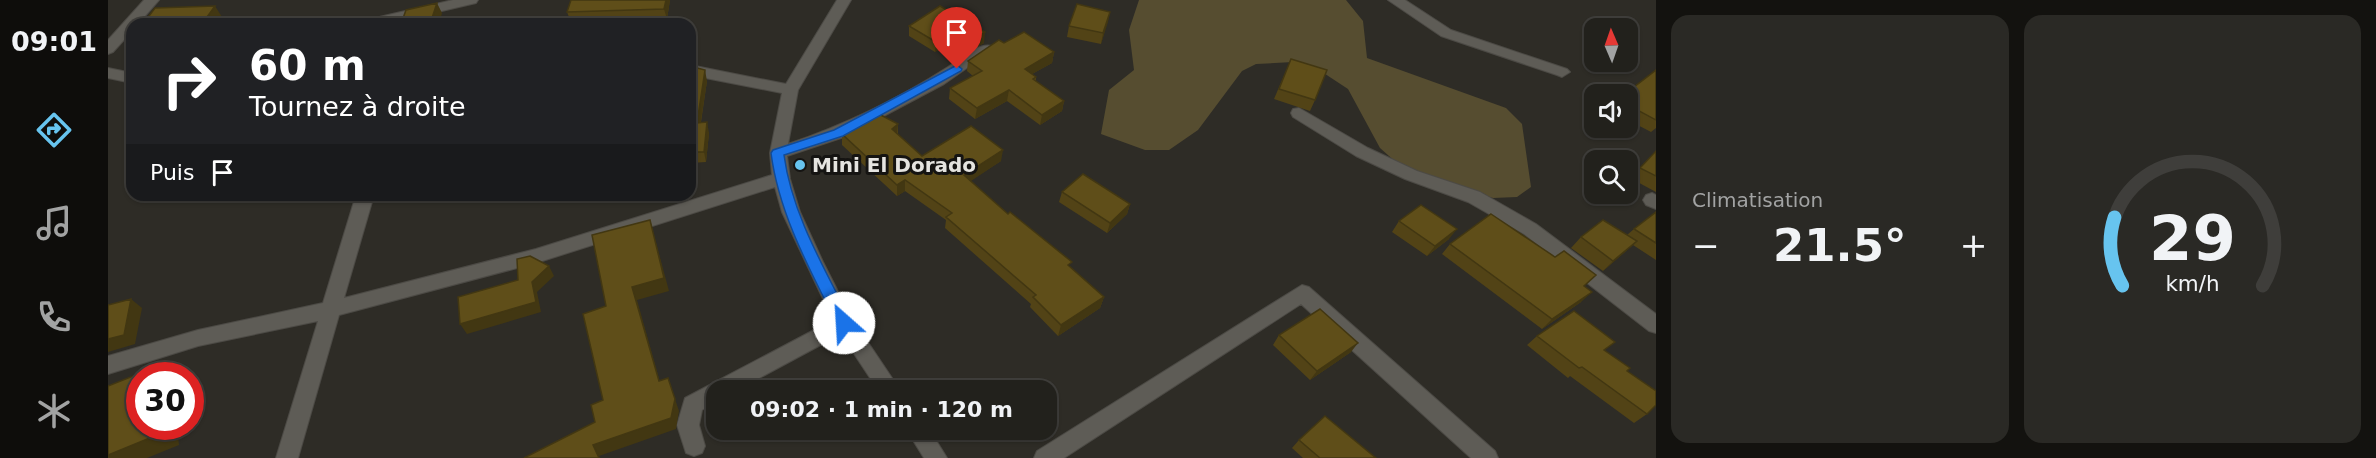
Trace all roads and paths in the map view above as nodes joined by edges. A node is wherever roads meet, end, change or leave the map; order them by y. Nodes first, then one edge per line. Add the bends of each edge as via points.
1 (152, 0) edge
2 (471, 0) edge
3 (844, 0) edge
4 (1395, 0) edge
5 (136, 18) edge
6 (393, 18) edge
7 (126, 29) edge
8 (991, 47) edge
9 (108, 49) edge
10 (696, 71) edge
11 (1563, 72) dead end
12 (108, 74) edge
13 (126, 77) edge
14 (790, 90) junction
15 (1299, 113) dead end
16 (778, 153) junction
17 (781, 179) junction
18 (363, 201) edge
19 (333, 309) junction
20 (844, 323) junction
21 (1656, 325) edge
22 (108, 366) edge
23 (736, 380) edge
24 (883, 380) edge
25 (706, 397) edge
26 (924, 440) edge
27 (694, 446) dead end
28 (287, 458) edge
29 (936, 458) edge
30 (1046, 458) edge
31 (1487, 458) edge

1 - 5 street
2 - 6 street
3 - 14 street
4 - 11 street via 1446,33
7 - 9 street
8 - 16 street via 939,80 838,133
10 - 14 street
12 - 13 street
14 - 16 street
15 - 21 street via 1362,152 1411,176 1474,197 1530,229
16 - 17 street
17 - 19 street via 536,256
17 - 20 street via 791,212
18 - 19 street
19 - 22 street via 198,338
19 - 28 street
20 - 23 street
20 - 24 street
25 - 27 street via 692,405 688,425
26 - 29 street
30 - 31 street via 1302,292

